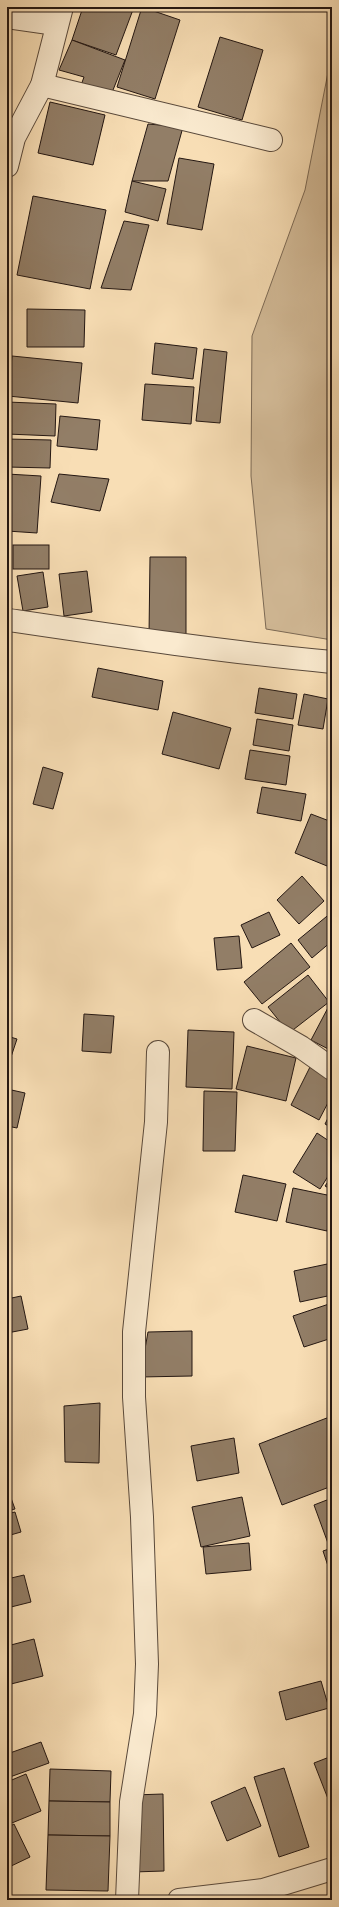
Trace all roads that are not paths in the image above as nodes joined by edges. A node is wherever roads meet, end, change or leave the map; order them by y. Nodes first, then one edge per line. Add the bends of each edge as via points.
1 (48, 15) edge
2 (7, 17) edge
3 (42, 85) junction
4 (10, 137) edge
5 (271, 140) dead end
6 (7, 166) edge
7 (8, 619) edge
8 (332, 662) edge
9 (254, 1020) dead end
10 (158, 1052) dead end
11 (332, 1069) edge
12 (332, 1869) edge
13 (127, 1900) edge
14 (179, 1900) edge

1 - 2 street
1 - 3 street
3 - 4 street
3 - 5 street
4 - 6 street
7 - 8 street via 160,643
9 - 11 street via 301,1047
10 - 13 street via 156,1122 134,1332 134,1397 142,1517 147,1664 145,1714 131,1809
12 - 14 street via 263,1890

